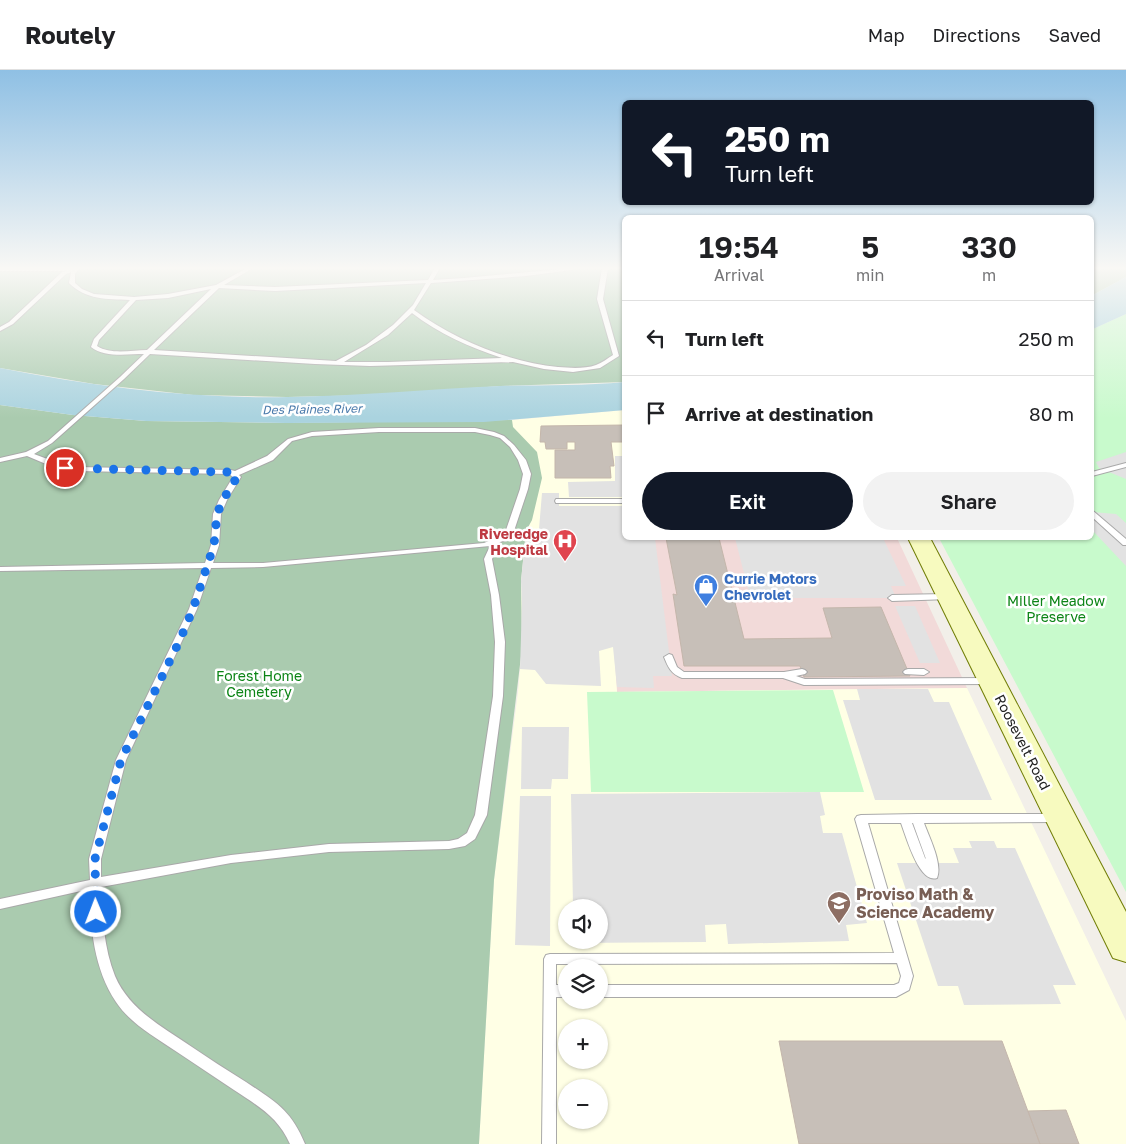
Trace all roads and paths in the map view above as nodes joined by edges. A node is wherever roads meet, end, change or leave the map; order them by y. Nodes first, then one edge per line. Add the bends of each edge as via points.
1 (16, 318) edge
2 (116, 318) edge
3 (182, 318) edge
4 (404, 318) edge
5 (421, 318) edge
6 (605, 318) edge
7 (0, 329) edge
8 (149, 352) junction
9 (616, 356) junction
10 (622, 356) edge
11 (518, 360) junction
12 (337, 363) junction
13 (122, 378) joint
14 (71, 425) joint
15 (28, 454) junction
16 (0, 460) edge
17 (1126, 465) edge
18 (1094, 473) edge
19 (235, 474) junction
20 (559, 501) dead end
21 (622, 501) edge
22 (1094, 514) edge
23 (920, 540) edge
24 (496, 542) junction
25 (1126, 542) edge
26 (207, 567) junction
27 (0, 569) edge
28 (950, 597) junction
29 (892, 598) dead end
30 (669, 657) dead end
31 (802, 672) dead end
32 (908, 672) dead end
33 (924, 672) dead end
34 (784, 675) junction
35 (991, 680) junction
36 (1061, 818) junction
37 (96, 883) junction
38 (0, 904) edge
39 (1126, 947) edge
40 (902, 958) junction
41 (550, 991) junction
42 (558, 991) edge
43 (608, 991) edge
44 (298, 1144) edge
45 (549, 1144) edge

1 - 7 lane
2 - 8 lane via 96,340 94,347 113,352
3 - 8 lane
4 - 12 lane via 381,337
5 - 11 lane via 455,339
6 - 9 lane
8 - 12 lane
8 - 13 lane
9 - 10 lane
9 - 11 lane via 604,366 578,370 557,370
11 - 12 lane
13 - 14 lane
14 - 15 lane
15 - 16 lane
15 - 19 lane via 77,469
17 - 18 lane
19 - 24 lane via 270,458 290,440 312,434 379,430 475,430 492,433 512,446 527,474 510,531
19 - 26 lane via 236,480 217,514 214,545
20 - 21 lane
22 - 25 lane
23 - 28 main road, Roosevelt Road
24 - 26 lane via 328,560
24 - 37 lane via 488,559 500,642 498,696 481,815 471,836 461,843 329,848 231,859
26 - 27 lane
26 - 37 lane via 179,642 121,760 95,859
28 - 29 lane
28 - 35 main road, Roosevelt Road
30 - 34 lane via 673,668 682,675
31 - 34 lane
32 - 33 lane
34 - 35 lane via 804,682
35 - 36 main road, Roosevelt Road
36 - 39 main road, Roosevelt Road
36 - 40 lane via 861,819
37 - 38 lane
37 - 44 lane via 101,947 109,978 121,999 142,1021 273,1108 290,1127
40 - 41 lane via 550,960
40 - 43 lane via 907,976 904,986 896,991
41 - 42 lane
41 - 45 lane

